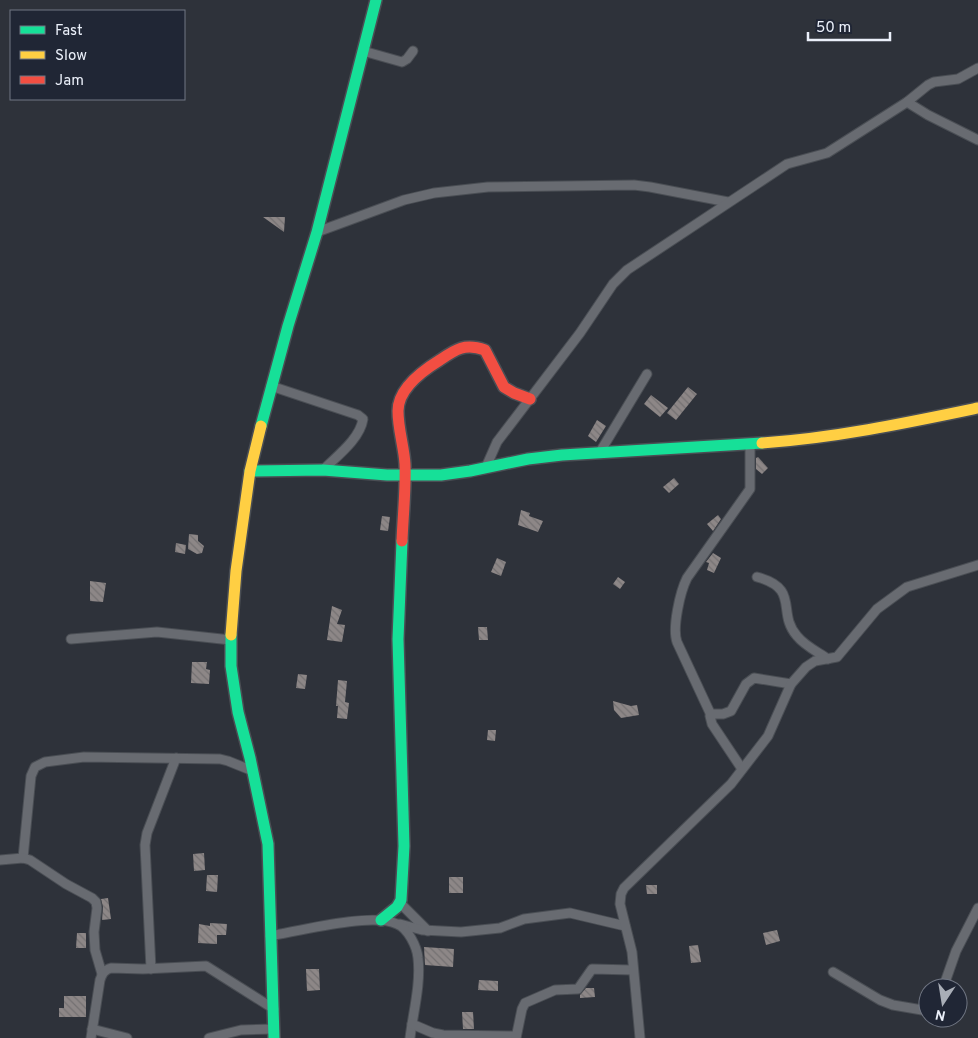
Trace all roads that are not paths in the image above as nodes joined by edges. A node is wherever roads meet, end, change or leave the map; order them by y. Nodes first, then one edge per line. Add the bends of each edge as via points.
1 (376, 0) edge
2 (363, 51) junction
3 (414, 51) dead end
4 (978, 68) edge
5 (907, 102) junction
6 (978, 140) edge
7 (728, 202) junction
8 (317, 232) junction
9 (647, 374) dead end
10 (271, 386) junction
11 (530, 399) junction
12 (978, 408) edge
13 (750, 444) junction
14 (600, 452) junction
15 (486, 467) junction
16 (323, 470) junction
17 (250, 471) junction
18 (404, 475) junction
19 (978, 565) edge
20 (757, 577) dead end
21 (71, 639) dead end
22 (231, 640) junction
23 (828, 659) junction
24 (791, 684) junction
25 (711, 715) junction
26 (176, 758) junction
27 (742, 769) junction
28 (253, 772) junction
29 (23, 858) junction
30 (0, 860) edge
31 (400, 903) junction
32 (978, 908) edge
33 (381, 920) junction
34 (398, 924) junction
35 (625, 926) junction
36 (428, 931) junction
37 (270, 936) junction
38 (151, 969) junction
39 (633, 970) junction
40 (833, 972) dead end
41 (102, 974) junction
42 (946, 978) edge
43 (274, 1009) junction
44 (918, 1010) edge
45 (412, 1024) junction
46 (91, 1033) edge
47 (274, 1034) edge
48 (516, 1037) edge
49 (127, 1038) edge
50 (210, 1038) edge
51 (410, 1038) edge
52 (640, 1038) edge

1 - 2 street
2 - 3 street via 402,62
2 - 8 street
4 - 5 street via 958,79 934,82
5 - 6 street
5 - 7 street via 835,149 787,164
7 - 8 street via 650,186 488,187 404,200
7 - 11 street via 617,279
8 - 10 street
9 - 14 street
10 - 16 street via 363,419 351,442
10 - 17 street
11 - 15 street via 494,448
11 - 18 street via 504,387 485,350 473,346 456,349 415,379 401,399 398,417
12 - 13 street via 841,435
13 - 14 street
13 - 25 street via 750,489 687,578 674,632
14 - 15 street
15 - 18 street via 448,474
16 - 17 street
16 - 18 street
17 - 22 street via 236,571
18 - 31 street via 398,639 404,828
19 - 23 street via 907,587 878,609 840,654
20 - 23 street via 771,581 781,590 796,636
21 - 22 street via 157,632
22 - 28 street via 231,666 238,712
23 - 24 street via 811,663
24 - 25 street via 754,678 746,684 731,711
24 - 27 street via 773,728
25 - 27 street via 712,724
26 - 28 street via 220,759
26 - 29 street via 84,757 45,762 35,767 31,776
26 - 38 street via 145,845
27 - 35 street via 717,798 624,888 620,899
28 - 37 street via 268,844
29 - 30 street
29 - 41 street via 96,902 95,950
31 - 33 street
31 - 36 street
32 - 42 street via 956,950
33 - 34 street
33 - 37 street via 332,924
34 - 36 street
34 - 45 street via 405,929 418,954
35 - 36 street via 570,913 524,919 500,928
35 - 39 street
37 - 43 street
38 - 41 street via 116,968
38 - 43 street via 206,966
39 - 48 street via 592,969 578,989 555,990 525,1002
39 - 52 street
40 - 44 street via 886,1003
41 - 46 street
43 - 47 street
45 - 48 street via 443,1035
45 - 51 street
46 - 49 street
47 - 50 street via 241,1030

